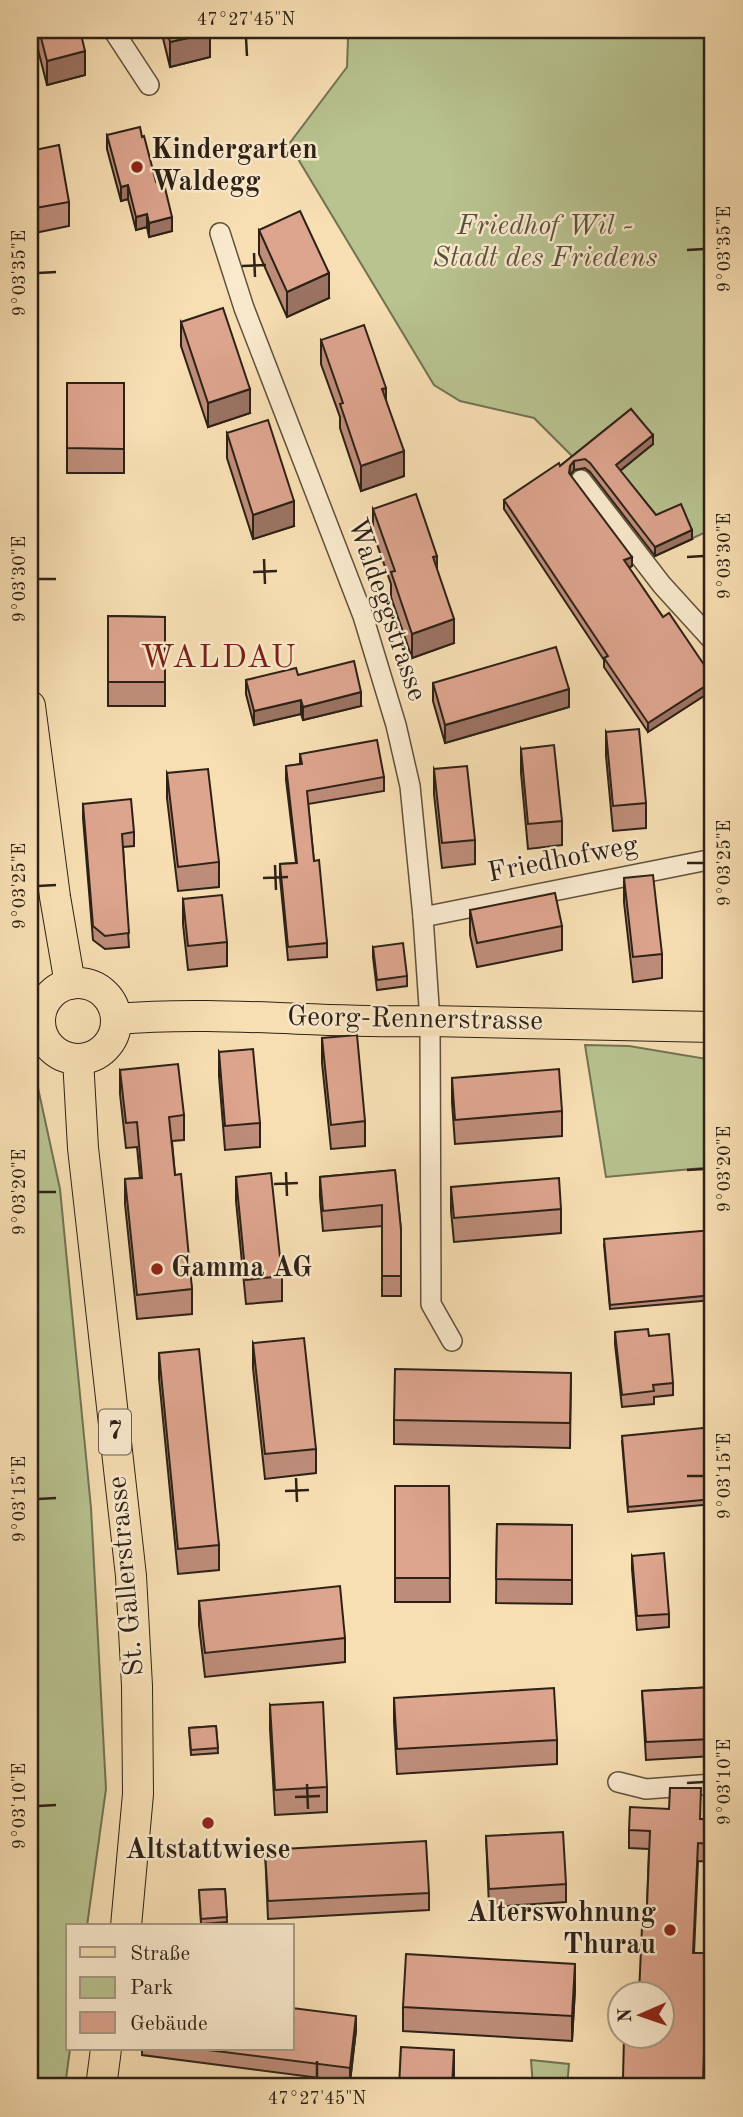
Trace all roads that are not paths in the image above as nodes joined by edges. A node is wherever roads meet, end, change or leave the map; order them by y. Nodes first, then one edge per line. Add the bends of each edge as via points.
1 (113, 30) edge
2 (149, 85) dead end
3 (220, 233) dead end
4 (581, 481) dead end
5 (713, 641) edge
6 (30, 706) edge
7 (713, 859) edge
8 (423, 917) junction
9 (70, 984) junction
10 (116, 1019) junction
11 (430, 1021) junction
12 (713, 1027) edge
13 (78, 1059) junction
14 (452, 1341) dead end
15 (618, 1782) dead end
16 (713, 1784) edge
17 (125, 1924) edge
18 (106, 2050) edge
19 (101, 2087) edge

1 - 2 street
3 - 8 street, Waldeggstrasse via 385,684 410,786
4 - 5 street via 662,585
6 - 9 main road
7 - 8 street, Friedhofweg
8 - 11 street, Waldeggstrasse
9 - 10 main road via 96,987 113,1006
9 - 13 main road via 47,999 40,1026 53,1049
10 - 11 main road, Georg-Rennerstrasse via 199,1016
10 - 13 main road via 106,1048
11 - 12 main road, Georg-Rennerstrasse
11 - 14 street, Waldeggstrasse via 431,1304
13 - 17 main road, St. Gallerstrasse / 7 via 135,1658 138,1794
15 - 16 street via 646,1789
18 - 19 main road

